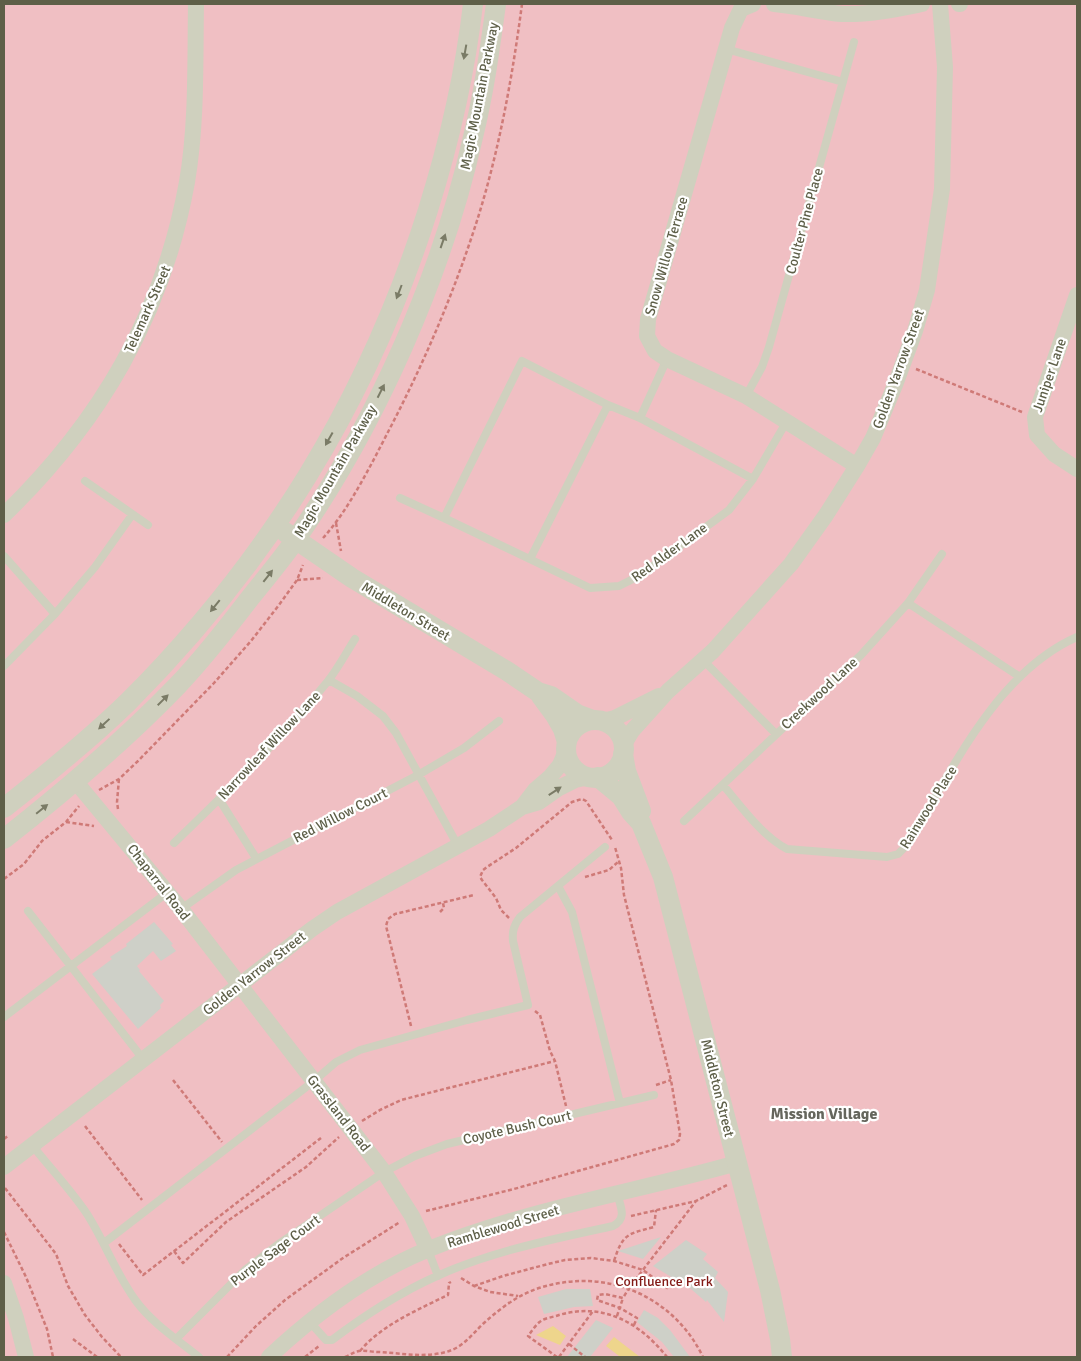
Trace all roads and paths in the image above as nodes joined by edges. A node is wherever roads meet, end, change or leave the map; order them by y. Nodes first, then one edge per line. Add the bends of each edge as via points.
1 (196, 4) edge
2 (473, 4) edge
3 (496, 4) edge
4 (753, 4) edge
5 (774, 4) edge
6 (922, 4) edge
7 (940, 4) edge
8 (854, 42) dead end
9 (726, 49) junction
10 (843, 82) junction
11 (1077, 294) edge
12 (667, 359) junction
13 (903, 364) junction
14 (746, 396) junction
15 (608, 405) junction
16 (1035, 417) junction
17 (640, 418) junction
18 (787, 421) junction
19 (857, 466) junction
20 (1077, 469) edge
21 (753, 479) junction
22 (85, 481) dead end
23 (400, 498) dead end
24 (132, 514) junction
25 (4, 515) edge
26 (444, 518) junction
27 (148, 525) dead end
28 (276, 525) junction
29 (324, 537) dead end
30 (296, 540) junction
31 (341, 549) dead end
32 (942, 554) dead end
33 (4, 556) edge
34 (530, 559) junction
35 (304, 562) dead end
36 (315, 579) dead end
37 (297, 580) junction
38 (908, 603) junction
39 (54, 614) junction
40 (1077, 637) edge
41 (355, 639) dead end
42 (703, 660) junction
43 (4, 666) edge
44 (1020, 677) junction
45 (329, 680) junction
46 (668, 691) junction
47 (538, 692) junction
48 (499, 721) dead end
49 (598, 721) junction
50 (776, 734) junction
51 (566, 747) junction
52 (623, 750) junction
53 (418, 775) junction
54 (594, 777) junction
55 (119, 778) junction
56 (76, 782) junction
57 (722, 785) junction
58 (101, 788) dead end
59 (220, 799) junction
60 (117, 802) dead end
61 (79, 806) dead end
62 (522, 806) junction
63 (4, 808) edge
64 (684, 821) dead end
65 (66, 822) junction
66 (642, 822) junction
67 (92, 825) dead end
68 (4, 839) edge
69 (174, 843) dead end
70 (458, 846) junction
71 (605, 847) dead end
72 (256, 858) junction
73 (619, 861) junction
74 (582, 878) dead end
75 (4, 879) edge
76 (558, 886) junction
77 (168, 892) junction
78 (474, 895) dead end
79 (443, 903) junction
80 (181, 909) junction
81 (28, 911) dead end
82 (440, 912) dead end
83 (515, 924) junction
84 (70, 965) junction
85 (239, 985) junction
86 (528, 1006) junction
87 (4, 1017) edge
88 (414, 1035) junction
89 (144, 1059) junction
90 (173, 1080) dead end
91 (314, 1082) junction
92 (654, 1095) dead end
93 (620, 1103) junction
94 (568, 1115) junction
95 (85, 1126) dead end
96 (9, 1135) dead end
97 (321, 1138) dead end
98 (4, 1139) edge
99 (32, 1145) junction
100 (227, 1148) junction
101 (737, 1163) junction
102 (4, 1167) edge
103 (384, 1172) junction
104 (731, 1183) dead end
105 (5, 1188) dead end
106 (617, 1193) junction
107 (696, 1201) junction
108 (149, 1208) junction
109 (656, 1210) junction
110 (412, 1216) junction
111 (622, 1218) junction
112 (4, 1232) edge
113 (113, 1236) junction
114 (104, 1243) junction
115 (428, 1250) junction
116 (614, 1261) junction
117 (643, 1270) junction
118 (438, 1276) junction
119 (4, 1284) edge
120 (474, 1286) junction
121 (629, 1288) junction
122 (670, 1290) dead end
123 (520, 1296) junction
124 (623, 1298) junction
125 (620, 1308) junction
126 (593, 1311) junction
127 (617, 1316) junction
128 (309, 1322) junction
129 (634, 1325) junction
130 (176, 1338) junction
131 (73, 1339) dead end
132 (326, 1340) junction
133 (569, 1344) junction
134 (360, 1351) junction
135 (26, 1357) edge
136 (53, 1357) edge
137 (97, 1357) edge
138 (121, 1357) edge
139 (199, 1357) edge
140 (227, 1357) edge
141 (270, 1357) edge
142 (305, 1357) edge
143 (345, 1357) edge
144 (428, 1357) edge
145 (558, 1357) edge
146 (585, 1357) edge
147 (667, 1357) edge
148 (703, 1357) edge
149 (782, 1357) edge

1 - 25 street, Telemark Street via 191,147 187,181 168,261 144,321 99,404 38,481
2 -> 28 street, Magic Mountain Parkway via 457,99 438,177 414,253 387,324 353,396 314,467
30 -> 3 street, Magic Mountain Parkway via 354,445 391,372 424,295 451,218 473,138
4 - 9 street, Snow Willow Terrace via 741,9
5 - 6 street via 845,14 889,11
7 - 13 street, Golden Yarrow Street via 945,67 942,189 927,290
8 - 10 lane, Coulter Pine Place
9 - 10 lane
9 - 12 street, Snow Willow Terrace via 648,319 647,336 655,351
10 - 14 lane, Coulter Pine Place via 769,347
11 - 16 street, Juniper Lane
12 - 14 street, Snow Willow Terrace
12 - 17 lane
13 - 16 path
13 - 19 street, Golden Yarrow Street via 873,438
14 - 18 street, Snow Willow Terrace
15 - 17 lane
15 - 26 lane via 522,361
15 - 34 lane
16 - 20 street, Juniper Lane via 1037,435 1054,454
17 - 21 lane
18 - 19 street, Snow Willow Terrace
18 - 21 lane, Red Alder Lane
19 - 42 street, Golden Yarrow Street via 791,564
21 - 34 lane, Red Alder Lane via 729,510 639,576 619,586 590,588
22 - 24 lane
23 - 26 lane, Red Alder Lane
24 - 27 lane
24 - 39 lane via 95,567
26 - 34 lane, Red Alder Lane
28 - 30 street, Middleton Street
28 -> 63 street, Magic Mountain Parkway via 230,587 128,702
29 - 31 path via 336,523
30 - 47 street, Middleton Street
56 -> 30 street, Magic Mountain Parkway via 142,722 210,649
32 - 38 lane, Creekwood Lane
33 - 39 lane
35 - 37 path
36 - 37 path
37 - 55 path via 224,672
38 - 44 lane
38 - 50 lane, Creekwood Lane via 860,655
39 - 43 lane
40 - 44 lane, Rainwood Place via 1050,652
41 - 45 lane, Narrowleaf Willow Lane
42 - 46 street, Golden Yarrow Street
42 - 50 lane
44 - 57 lane, Rainwood Place via 988,713 909,843 898,854 887,857 787,849 769,837
45 - 53 lane via 383,716 396,732
45 - 59 lane, Narrowleaf Willow Lane
46 - 49 street, Golden Yarrow Street via 615,718
46 - 52 street, Golden Yarrow Street via 632,731
47 - 49 street, Middleton Street via 551,696 577,714
47 - 51 street, Middleton Street via 563,729
48 - 53 lane, Red Willow Court via 464,748
49 - 51 street via 584,722 576,727
49 - 52 street via 617,731
50 - 57 lane, Creekwood Lane
51 - 54 street via 573,768 580,774
51 - 62 street, Golden Yarrow Street via 560,765
52 - 54 street via 615,770
52 - 66 street, Middleton Street via 632,789 641,806
53 - 70 lane
53 - 72 lane, Red Willow Court
62 -> 54 street, Golden Yarrow Street via 540,802 575,780
54 - 66 street, Middleton Street via 621,796
55 - 58 path
55 - 60 path
68 -> 56 street, Magic Mountain Parkway
56 - 77 street, Chaparral Road
57 - 64 lane, Creekwood Lane
59 - 69 lane, Narrowleaf Willow Lane
59 - 72 lane
61 - 65 path
62 - 70 street, Golden Yarrow Street
65 - 67 path
65 - 75 path
66 - 101 street, Middleton Street via 664,877
70 - 85 street, Golden Yarrow Street via 337,912
71 - 76 lane
72 - 80 lane, Red Willow Court
73 - 74 path via 609,870
73 - 83 path via 609,834 590,804 582,799 572,802 481,874 501,910
73 - 110 path via 624,895 671,1080 679,1140 635,1156
76 - 83 lane
76 - 93 lane via 572,912
77 - 80 street, Chaparral Road
77 - 84 lane
78 - 79 path
79 - 82 path via 444,908
79 - 88 path via 395,914 386,922
80 - 85 street, Chaparral Road
81 - 84 lane
83 - 86 lane via 512,934
84 - 87 lane
84 - 89 lane
85 - 89 street, Golden Yarrow Street
85 - 91 street, Grassland Road
86 - 88 lane
86 - 94 path via 540,1015
88 - 91 lane via 360,1050 336,1062
89 - 99 street, Golden Yarrow Street
90 - 100 path
91 - 100 lane
91 - 103 street, Grassland Road
92 - 93 lane, Coyote Bush Court
93 - 94 lane, Coyote Bush Court
94 - 103 lane, Coyote Bush Court via 447,1144
95 - 108 path
96 - 98 path
97 - 113 path via 143,1275
99 - 102 street, Golden Yarrow Street
99 - 114 lane via 86,1212
100 - 108 lane
101 - 106 street, Ramblewood Street
101 - 149 street, Middleton Street via 770,1290
103 - 110 street, Grassland Road
103 - 130 lane, Purple Sage Court via 245,1270
104 - 107 path
105 - 138 path via 56,1254 68,1286 85,1315
106 - 111 lane
106 - 115 street, Ramblewood Street via 478,1230
107 - 109 path
107 - 117 path
108 - 113 lane
109 - 111 path
109 - 116 path via 654,1227 624,1237
110 - 115 street, Grassland Road
110 - 140 path via 358,1248 285,1300
111 - 118 lane via 614,1226 500,1254
112 - 136 path via 44,1320
113 - 114 lane
114 - 130 lane via 136,1302
115 - 118 lane
115 - 128 street, Ramblewood Street via 346,1294
116 - 117 path
116 - 120 path via 591,1258 565,1260
117 - 121 path
117 - 122 path
118 - 132 lane via 392,1299 332,1340
119 - 135 street
120 - 123 path
120 - 134 path via 462,1278 449,1282 448,1295 369,1340
121 - 123 path via 584,1280 551,1284
121 - 124 path
121 - 148 path via 668,1310 696,1342
123 - 144 path via 483,1324 469,1340 448,1352
124 - 125 path
124 - 125 path via 598,1295 597,1300
125 - 127 path
125 - 129 path via 637,1318
126 - 127 path
126 - 133 path
126 - 145 path via 571,1312 541,1321 528,1336
127 - 129 path
128 - 132 lane
128 - 141 street, Ramblewood Street
129 - 147 path
130 - 139 lane
131 - 137 path
132 - 142 path
133 - 145 path
133 - 146 path
134 - 143 path
134 - 144 path

